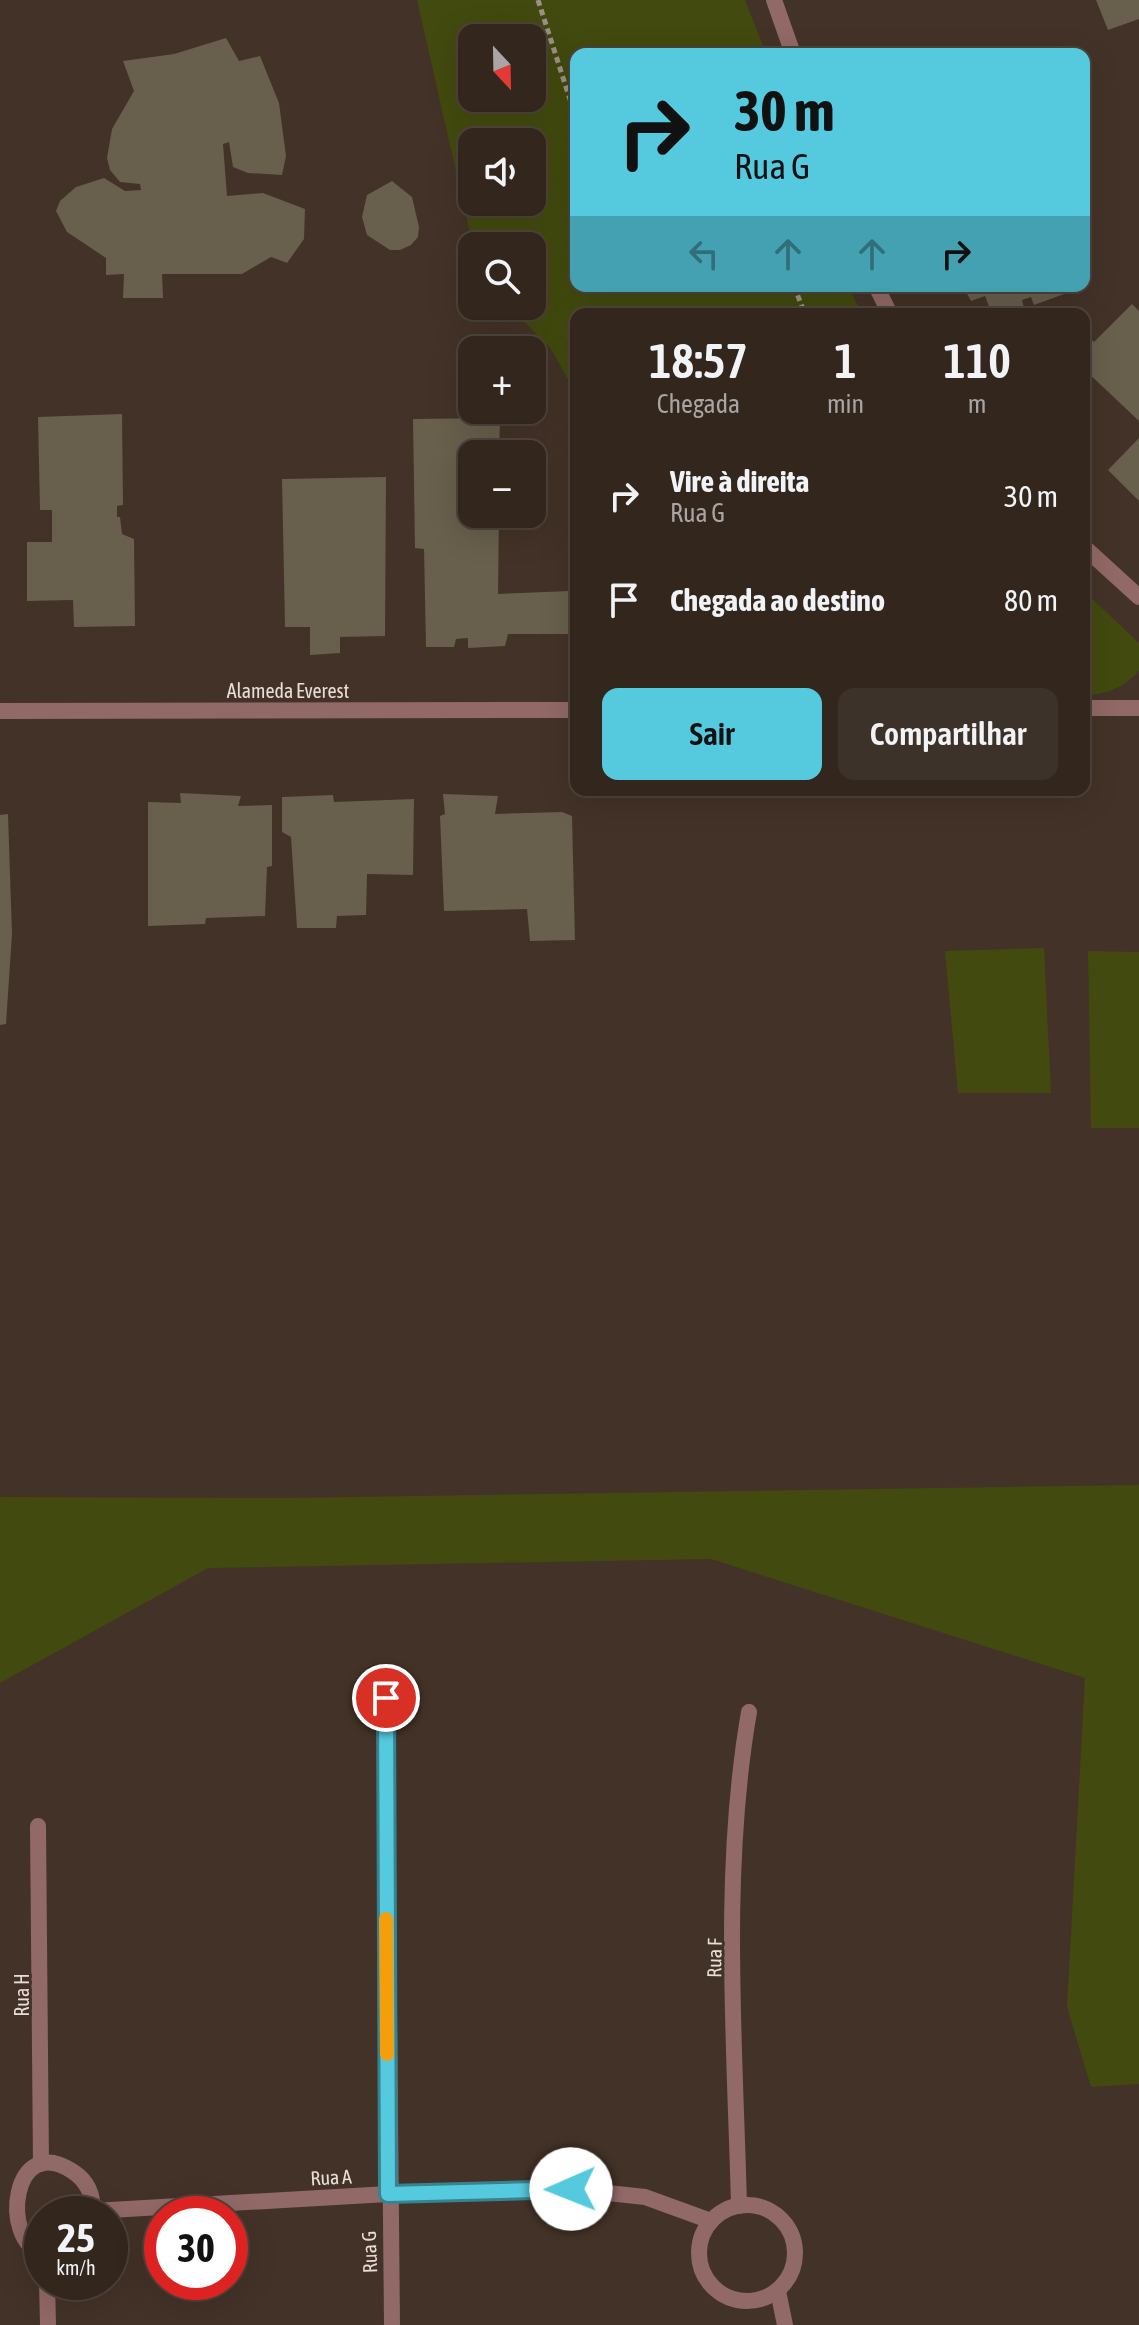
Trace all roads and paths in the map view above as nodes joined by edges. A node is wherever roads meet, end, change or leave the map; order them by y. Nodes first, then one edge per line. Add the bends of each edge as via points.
1 (538, 0) edge
2 (774, 0) edge
3 (791, 48) edge
4 (570, 99) edge
5 (1090, 552) edge
6 (1139, 597) edge
7 (1090, 708) edge
8 (1139, 708) edge
9 (570, 710) edge
10 (0, 711) edge
11 (386, 1698) dead end
12 (749, 1712) dead end
13 (38, 1826) dead end
14 (41, 2164) junction
15 (388, 2194) junction
16 (91, 2196) edge
17 (739, 2206) junction
18 (1, 2209) edge
19 (128, 2210) edge
20 (711, 2221) junction
21 (24, 2246) edge
22 (778, 2291) junction
23 (47, 2300) edge
24 (48, 2325) edge
25 (392, 2325) edge
26 (785, 2325) edge

1 - 4 path
2 - 3 street
5 - 6 street
7 - 8 street
9 - 10 street, Alameda Everest
11 - 15 street, Rua G
12 - 17 street, Rua F via 737,1796 733,1986
13 - 14 street, Rua H
14 - 16 street via 78,2175
14 - 18 street via 18,2174
15 - 19 street, Rua A
15 - 20 street, Rua A via 571,2189 645,2197
15 - 25 street, Rua G
17 - 20 street
17 - 22 street via 770,2210 791,2233 795,2264
18 - 21 street via 11,2236
20 - 22 street via 703,2235 701,2266 718,2292 748,2301
22 - 26 street
23 - 24 street

